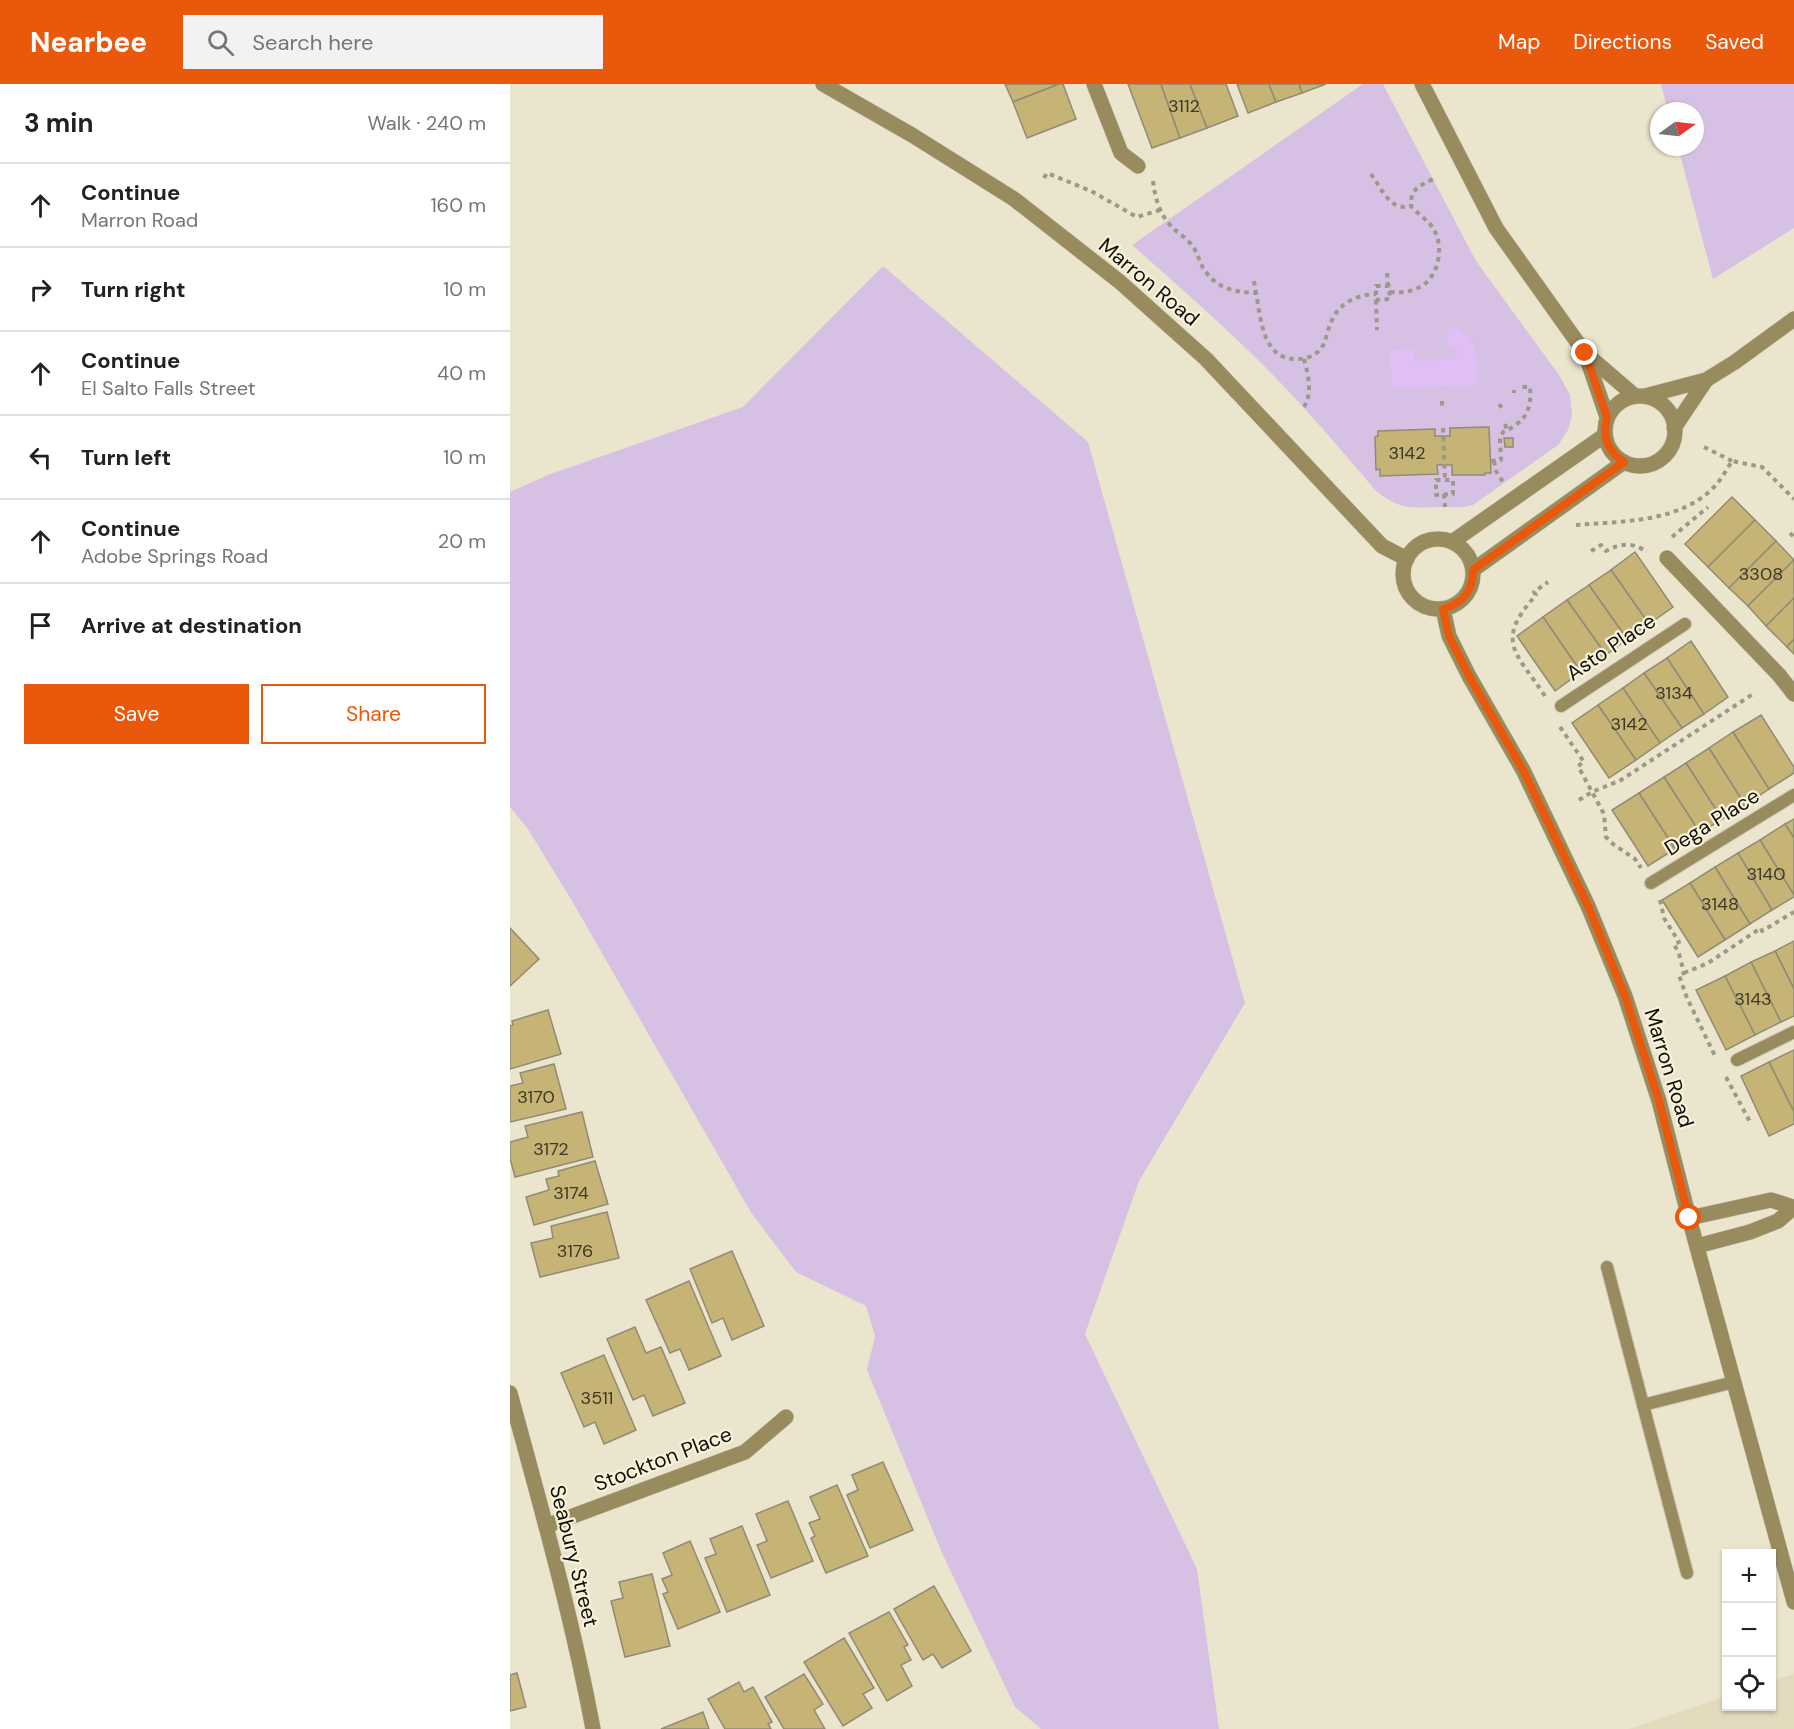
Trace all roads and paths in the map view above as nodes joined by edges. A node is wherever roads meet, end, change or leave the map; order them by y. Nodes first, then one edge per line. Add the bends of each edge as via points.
1 (823, 84) edge
2 (1094, 84) edge
3 (1422, 84) edge
4 (1138, 166) dead end
5 (1152, 174) dead end
6 (1371, 174) dead end
7 (1044, 178) dead end
8 (1433, 179) dead end
9 (1411, 206) junction
10 (1160, 210) junction
11 (1387, 273) dead end
12 (1254, 281) dead end
13 (1388, 285) junction
14 (1390, 292) junction
15 (1256, 293) junction
16 (1376, 294) junction
17 (1376, 300) junction
18 (1794, 319) edge
19 (1377, 330) dead end
20 (1585, 353) junction
21 (1304, 359) junction
22 (1706, 380) junction
23 (1521, 387) dead end
24 (1640, 396) junction
25 (1442, 401) dead end
26 (1304, 407) dead end
27 (1442, 410) dead end
28 (1607, 417) junction
29 (1505, 424) dead end
30 (1443, 428) dead end
31 (1674, 428) junction
32 (1507, 430) junction
33 (1605, 435) junction
34 (1704, 447) dead end
35 (1732, 461) junction
36 (1624, 462) junction
37 (1445, 480) junction
38 (1504, 483) dead end
39 (1444, 494) junction
40 (1794, 499) edge
41 (1445, 507) dead end
42 (1708, 507) dead end
43 (1567, 525) dead end
44 (1790, 533) dead end
45 (1794, 537) edge
46 (1670, 539) dead end
47 (1452, 542) junction
48 (1591, 551) dead end
49 (1647, 552) dead end
50 (1667, 558) dead end
51 (1407, 559) junction
52 (1473, 570) junction
53 (1548, 582) dead end
54 (1443, 609) junction
55 (1685, 624) dead end
56 (1752, 694) dead end
57 (1794, 694) edge
58 (1543, 701) dead end
59 (1561, 706) dead end
60 (1557, 722) dead end
61 (1592, 792) junction
62 (1794, 795) edge
63 (1580, 800) dead end
64 (1652, 883) junction
65 (1794, 912) edge
66 (1684, 973) junction
67 (1794, 1032) edge
68 (1721, 1056) dead end
69 (1737, 1060) dead end
70 (1730, 1075) dead end
71 (1750, 1122) dead end
72 (1794, 1207) edge
73 (1689, 1218) junction
74 (1697, 1246) junction
75 (1607, 1267) dead end
76 (1734, 1382) junction
77 (510, 1393) edge
78 (1643, 1405) junction
79 (786, 1417) dead end
80 (546, 1526) junction
81 (1687, 1573) dead end
82 (1794, 1602) edge
83 (593, 1729) edge

1 - 51 street, Marron Road via 1014,200 1120,282 1206,359 1382,546
2 - 4 street via 1121,153
3 - 20 street via 1497,228
5 - 10 path
6 - 9 path via 1392,204
7 - 10 path via 1047,173 1091,191 1137,217
8 - 9 path via 1414,189
9 - 14 path via 1434,230 1437,267 1424,285 1411,291
10 - 15 path via 1189,241 1210,279 1239,293
11 - 13 path
12 - 15 path
13 - 14 path
13 - 16 path via 1376,286
14 - 17 path via 1390,299
15 - 21 path via 1267,343 1282,357
16 - 17 path
16 - 21 path via 1345,303 1336,312 1322,347
17 - 19 path
18 - 22 street
20 - 24 street
20 - 28 street
21 - 26 path via 1310,386
22 - 24 street
22 - 31 street
23 - 32 path via 1530,387 1530,408 1520,422
24 - 28 street via 1618,403
24 - 31 street via 1663,405 1670,412
25 - 27 path
28 - 33 street
29 - 32 path
30 - 37 path
31 - 36 street via 1673,442 1662,458 1643,466
32 - 38 path via 1500,439 1501,460 1492,461
33 - 36 street via 1611,451
33 - 47 street
34 - 35 path
35 - 40 path via 1762,467
35 - 43 path via 1706,495 1670,514
36 - 52 street
37 - 39 path via 1452,480 1453,494
37 - 39 path via 1436,480 1436,495
39 - 41 path
42 - 46 path
44 - 45 path
47 - 51 street via 1427,541
47 - 52 street via 1462,548
48 - 49 path via 1601,545 1606,551 1628,544
50 - 57 street via 1707,609 1779,675
51 - 54 street via 1403,579 1413,599 1432,609
52 - 54 street via 1469,591 1454,606
53 - 58 path via 1534,592 1536,595 1512,630 1511,641 1547,699
54 - 73 street, Marron Road via 1449,636 1523,770 1588,906 1625,996 1659,1101
55 - 59 lane, Asto Place
56 - 61 path via 1621,780
60 - 61 path via 1584,762 1578,766
61 - 63 path
61 - 64 path via 1604,814 1606,837 1635,859
62 - 64 lane, Dega Place
64 - 66 path via 1664,918 1678,942 1674,944
65 - 66 path
66 - 68 path via 1679,975 1687,998 1717,1059
67 - 69 lane
70 - 71 path via 1726,1077
72 - 73 street via 1771,1200
72 - 74 street via 1778,1221
73 - 74 street, Marron Road
74 - 76 street, Marron Road
75 - 78 lane
76 - 78 lane
76 - 82 street, Marron Road
77 - 80 street, Seabury Street
78 - 81 lane
79 - 80 street, Stockton Place via 745,1452
80 - 83 street, Seabury Street

